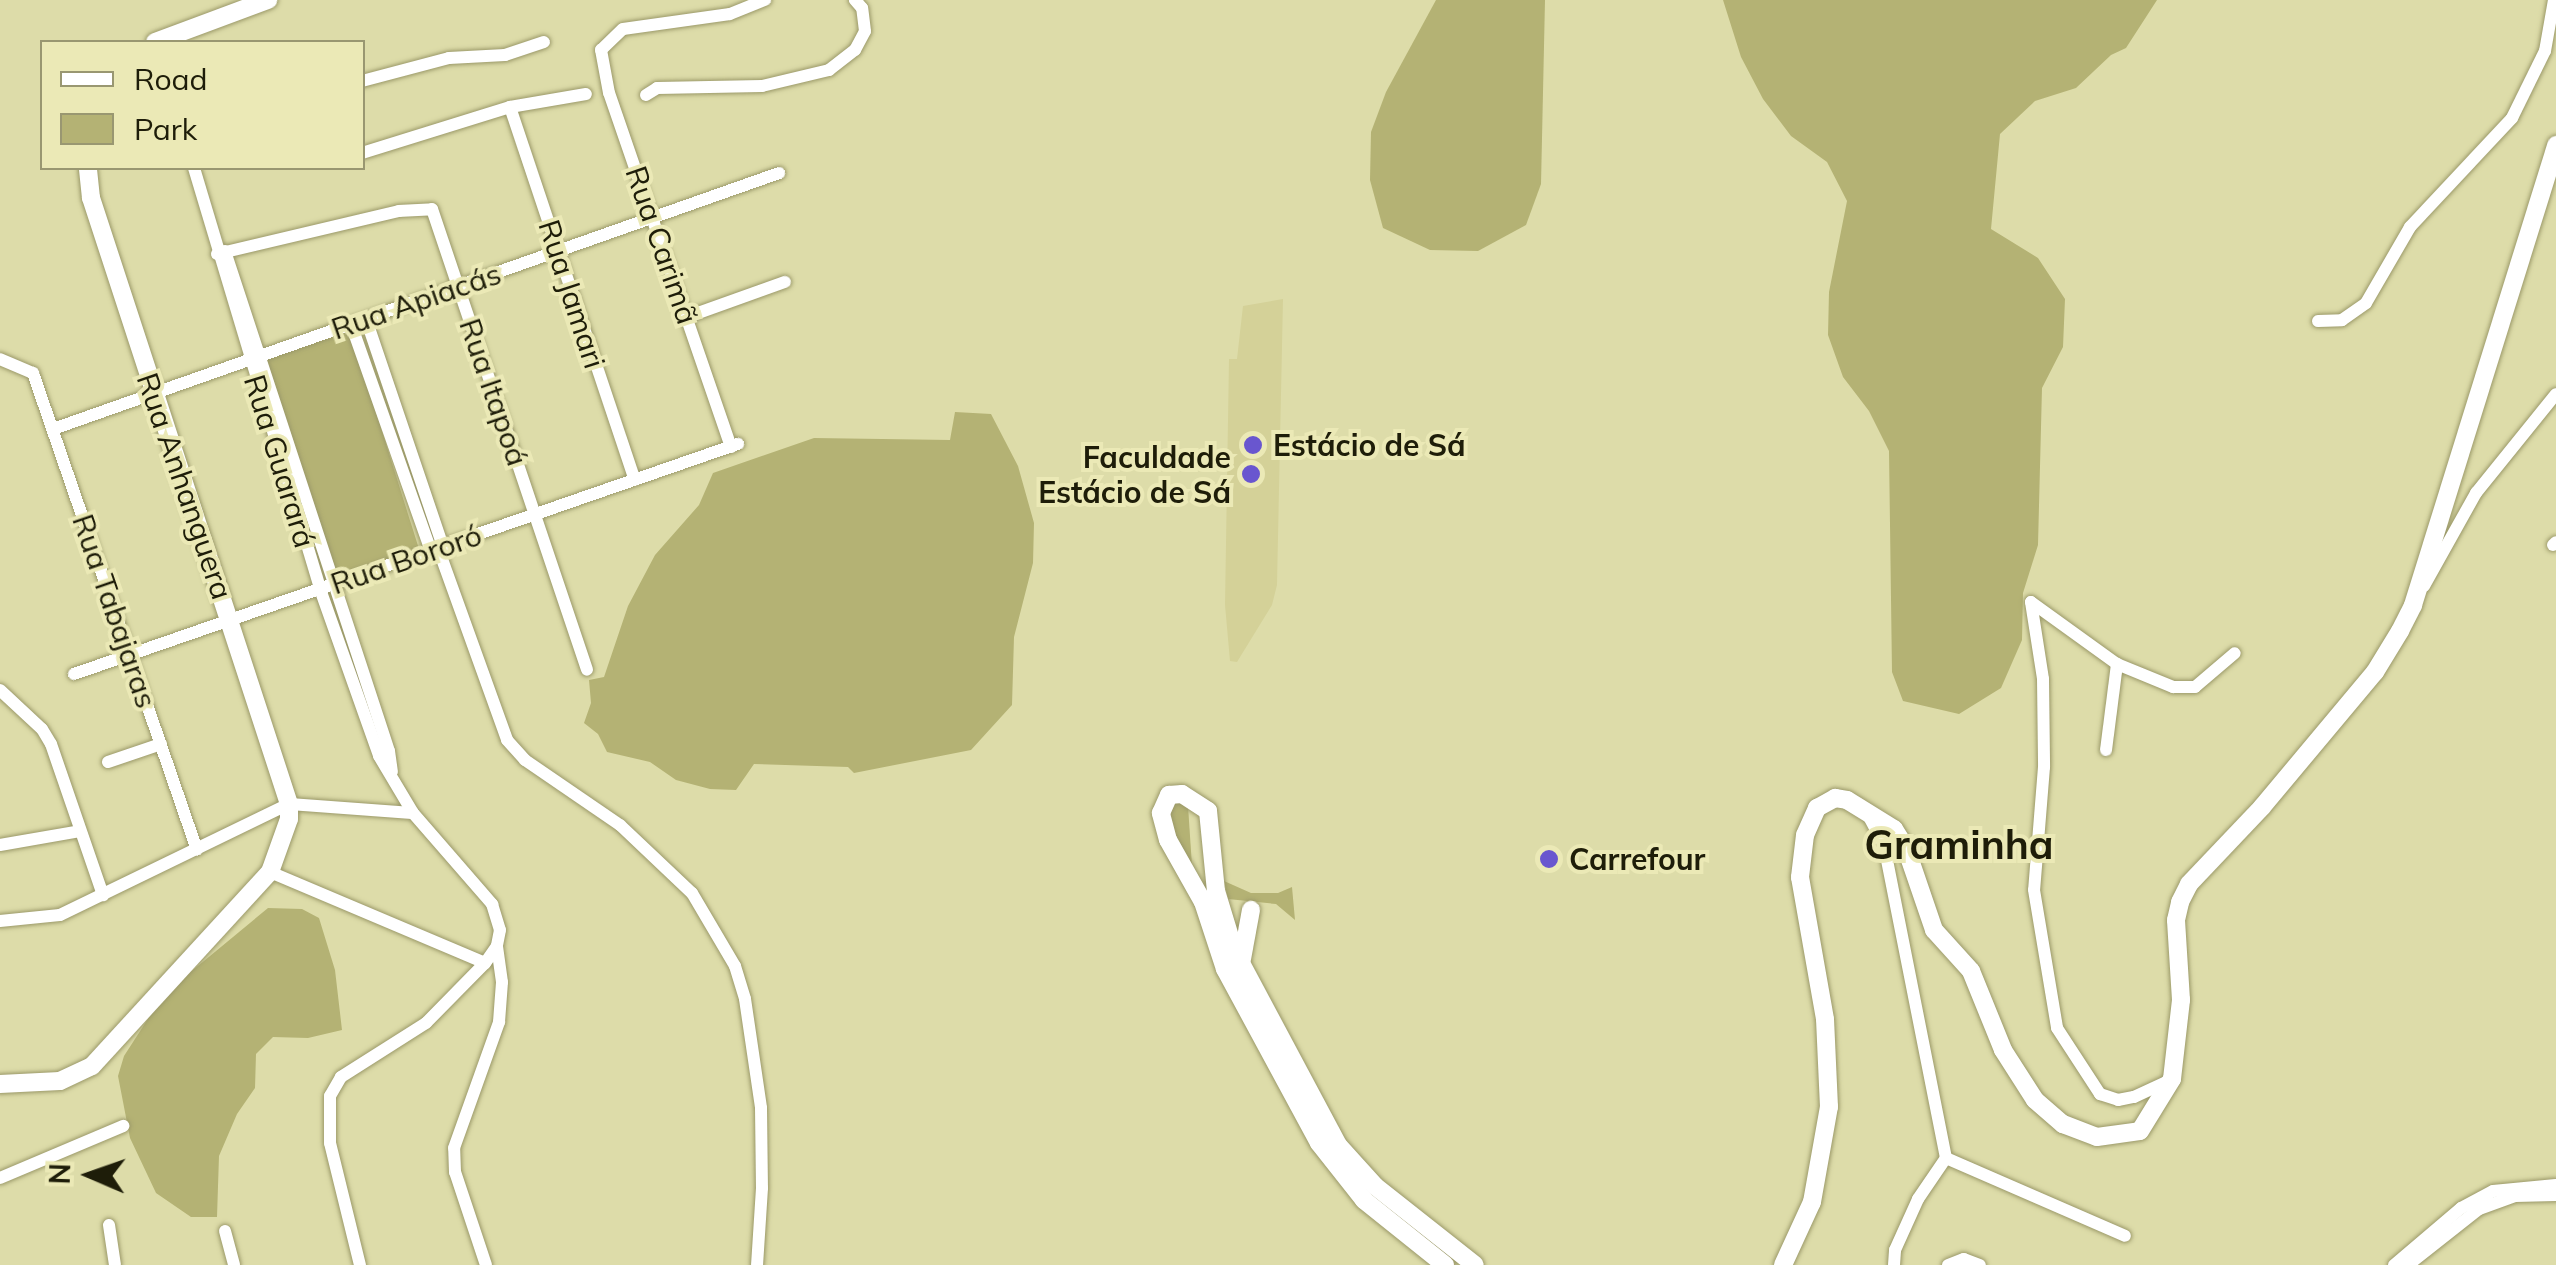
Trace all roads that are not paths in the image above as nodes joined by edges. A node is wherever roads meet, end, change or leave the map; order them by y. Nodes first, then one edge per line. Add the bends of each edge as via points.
1 (268, 0) edge
2 (765, 0) edge
3 (855, 0) edge
4 (2554, 0) edge
5 (160, 40) edge
6 (544, 42) dead end
7 (365, 80) edge
8 (586, 94) dead end
9 (646, 96) dead end
10 (510, 107) junction
11 (2556, 145) edge
12 (365, 152) edge
13 (88, 170) edge
14 (194, 173) edge
15 (779, 173) dead end
16 (653, 217) junction
17 (220, 249) junction
18 (558, 251) junction
19 (785, 282) dead end
20 (458, 286) junction
21 (687, 317) junction
22 (366, 318) junction
23 (2318, 321) dead end
24 (351, 324) junction
25 (2, 357) edge
26 (254, 358) junction
27 (152, 394) junction
28 (2556, 394) edge
29 (53, 429) junction
30 (735, 445) joint
31 (635, 480) junction
32 (536, 514) junction
33 (438, 552) junction
34 (326, 587) junction
35 (2413, 605) junction
36 (230, 620) junction
37 (2235, 653) dead end
38 (130, 655) junction
39 (2117, 664) junction
40 (586, 670) dead end
41 (74, 674) dead end
42 (0, 690) edge
43 (160, 744) junction
44 (2106, 750) dead end
45 (108, 762) dead end
46 (289, 804) junction
47 (1863, 807) junction
48 (413, 813) junction
49 (80, 831) junction
50 (0, 846) edge
51 (196, 850) junction
52 (270, 872) junction
53 (103, 895) junction
54 (1211, 903) junction
55 (1251, 910) dead end
56 (0, 921) edge
57 (497, 946) junction
58 (485, 964) junction
59 (1249, 978) junction
60 (2172, 1079) junction
61 (0, 1084) edge
62 (123, 1126) dead end
63 (1946, 1158) junction
64 (0, 1178) edge
65 (2556, 1185) edge
66 (2556, 1195) edge
67 (109, 1224) dead end
68 (225, 1231) dead end
69 (2126, 1236) dead end
70 (115, 1265) edge
71 (234, 1265) edge
72 (360, 1265) edge
73 (486, 1265) edge
74 (757, 1265) edge
75 (1445, 1265) edge
76 (1475, 1265) edge
77 (1783, 1265) edge
78 (1894, 1265) edge
79 (1948, 1265) edge
80 (1980, 1265) edge
81 (2394, 1265) edge
82 (2408, 1265) edge

1 - 5 street
2 - 16 street, Rua Carimã via 730,14 624,29 604,43 609,92
3 - 9 street via 864,31 855,50 829,70 762,86 658,88
4 - 23 street via 2545,52 2512,118 2410,228 2366,304 2342,320
6 - 7 street
8 - 10 street
10 - 12 street
10 - 18 street, Rua Jamari
11 - 35 street
13 - 27 street, Rua Anhanguera
14 - 17 street, Rua Guarará
15 - 16 street, Rua Apiacás
16 - 18 street, Rua Apiacás
16 - 21 street, Rua Carimã
17 - 20 street, Rua Itapoá via 432,209
17 - 26 street, Rua Guarará
18 - 20 street, Rua Apiacás
18 - 31 street, Rua Jamari
19 - 21 street
20 - 22 street, Rua Apiacás
20 - 32 street, Rua Itapoá
21 - 30 street, Rua Carimã
22 - 24 street, Rua Apiacás
22 - 33 street
24 - 26 street, Rua Apiacás
24 - 33 street
25 - 29 street, Rua Tabajaras via 34,372
26 - 27 street, Rua Apiacás
26 - 34 street, Rua Guarará
27 - 29 street, Rua Apiacás
27 - 36 street, Rua Anhanguera
28 - 35 street via 2476,493
29 - 38 street, Rua Tabajaras
30 - 31 street, Rua Bororó
31 - 32 street, Rua Bororó
32 - 33 street, Rua Bororó
32 - 40 street, Rua Itapoá
33 - 34 street, Rua Bororó
33 - 74 street via 507,740 620,826 679,881 735,966 761,1108
34 - 36 street, Rua Bororó
34 - 48 street, Rua Guarará via 389,751 392,778
35 - 60 street via 2375,672 2189,884 2176,920 2181,1000
36 - 38 street, Rua Bororó
36 - 46 street, Rua Anhanguera
37 - 39 street via 2188,688
38 - 41 street, Rua Bororó
38 - 43 street, Rua Tabajaras
39 - 44 street
39 - 60 street via 2030,602 2044,767 2034,890 2057,1028 2089,1081 2118,1100
42 - 49 street via 51,744
43 - 45 street
43 - 51 street, Rua Tabajaras
46 - 48 street
46 - 51 street
46 - 52 street via 286,834
47 - 60 street via 1894,829 1906,848 1934,930 1971,971 2002,1050 2035,1100 2063,1124 2097,1137 2127,1135 2151,1118
47 - 63 street via 1884,845
47 - 77 street via 1835,798 1826,802 1816,808 1806,835 1800,877 1825,1020 1829,1107 1812,1202
48 - 57 street, Rua Guarará via 492,904
49 - 50 street
49 - 53 street
51 - 53 street
52 - 58 street
52 - 61 street via 92,1066 60,1081
53 - 56 street via 60,915
54 - 54 street via 1208,810 1175,793 1164,801 1168,840
54 - 59 street
54 - 75 street via 1225,969 1338,1172
55 - 59 street via 1241,949
57 - 58 street
57 - 73 street, Rua Guarará via 499,1022 454,1148 455,1172
58 - 72 street via 426,1023 341,1077 330,1096 330,1142
59 - 76 street via 1338,1145 1375,1186
62 - 64 street
63 - 69 street
63 - 78 street via 1918,1198
65 - 81 street via 2493,1191 2461,1208
66 - 82 street via 2515,1196 2479,1210
67 - 70 street
68 - 71 street
79 - 80 street via 1964,1259

